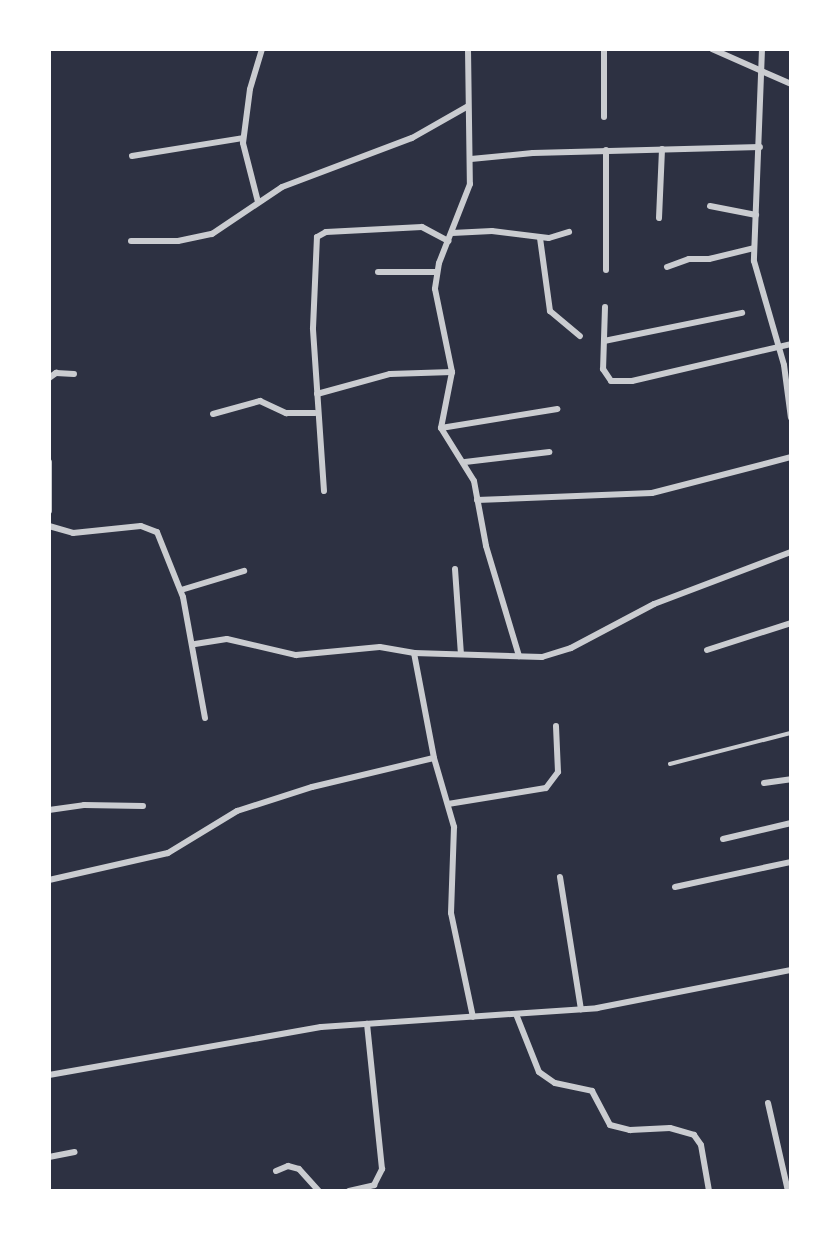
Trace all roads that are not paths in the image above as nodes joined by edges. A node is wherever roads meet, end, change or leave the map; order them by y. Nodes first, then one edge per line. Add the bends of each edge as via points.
1 (262, 49) edge
2 (468, 49) edge
3 (604, 49) edge
4 (712, 49) edge
5 (762, 49) edge
6 (763, 68) junction
7 (791, 84) edge
8 (468, 106) junction
9 (604, 117) dead end
10 (243, 138) junction
11 (760, 147) junction
12 (662, 149) junction
13 (606, 150) junction
14 (132, 156) dead end
15 (471, 159) junction
16 (258, 202) junction
17 (710, 206) dead end
18 (756, 215) junction
19 (659, 218) dead end
20 (569, 232) dead end
21 (453, 233) junction
22 (540, 238) junction
23 (131, 241) dead end
24 (449, 241) junction
25 (754, 248) junction
26 (667, 267) dead end
27 (606, 270) dead end
28 (378, 272) dead end
29 (437, 272) junction
30 (605, 307) dead end
31 (742, 313) dead end
32 (580, 336) dead end
33 (604, 341) junction
34 (791, 344) edge
35 (778, 345) junction
36 (452, 372) junction
37 (74, 374) dead end
38 (49, 378) edge
39 (317, 394) junction
40 (557, 409) dead end
41 (315, 413) junction
42 (214, 414) dead end
43 (791, 418) edge
44 (441, 428) junction
45 (549, 452) dead end
46 (791, 457) edge
47 (49, 462) edge
48 (465, 462) junction
49 (324, 491) dead end
50 (477, 500) junction
51 (49, 511) edge
52 (49, 526) edge
53 (791, 552) edge
54 (455, 569) dead end
55 (244, 572) dead end
56 (181, 590) junction
57 (791, 623) edge
58 (195, 644) junction
59 (707, 650) dead end
60 (414, 653) junction
61 (461, 654) junction
62 (519, 656) junction
63 (205, 718) dead end
64 (556, 726) dead end
65 (791, 733) edge
66 (434, 758) junction
67 (670, 764) dead end
68 (791, 779) edge
69 (764, 783) dead end
70 (448, 804) junction
71 (143, 807) dead end
72 (49, 810) edge
73 (791, 823) edge
74 (723, 839) dead end
75 (791, 862) edge
76 (560, 877) dead end
77 (49, 880) edge
78 (676, 887) dead end
79 (791, 970) edge
80 (581, 1009) junction
81 (516, 1014) junction
82 (473, 1017) junction
83 (367, 1024) junction
84 (49, 1075) edge
85 (768, 1103) dead end
86 (75, 1152) dead end
87 (49, 1157) edge
88 (276, 1171) dead end
89 (319, 1191) edge
90 (349, 1191) edge
91 (709, 1191) edge
92 (788, 1191) edge

1 - 10 street
2 - 8 street
3 - 9 street
4 - 6 street
5 - 6 street
6 - 7 street
6 - 11 street
8 - 15 street
8 - 16 street via 412,138 297,181
10 - 14 street
10 - 16 street
11 - 12 street
11 - 18 street
12 - 13 street
12 - 19 street
13 - 15 street
13 - 27 street
15 - 21 street via 470,184
16 - 23 street via 228,227 202,237
17 - 18 street
18 - 25 street
20 - 22 street
21 - 22 street via 492,231
21 - 24 street
22 - 32 street via 550,311
24 - 29 street
24 - 39 street via 422,227 326,232 317,237 312,288
25 - 26 street
25 - 35 street via 758,287
28 - 29 street
29 - 36 street via 437,302
30 - 33 street
31 - 33 street
33 - 35 street via 604,374 621,381
34 - 35 street
35 - 43 street
36 - 39 street via 390,374
36 - 44 street
37 - 38 street via 56,373
39 - 41 street
40 - 44 street
41 - 42 street via 282,412 260,401
41 - 49 street
44 - 48 street
45 - 48 street
46 - 50 street via 652,493
47 - 51 street
48 - 50 street
50 - 62 street via 486,547
52 - 56 street via 72,533 150,528 162,541
53 - 62 street via 654,604 555,655
54 - 61 street
55 - 56 street
56 - 58 street
57 - 59 street
58 - 60 street via 226,639 296,655 380,647
58 - 63 street
60 - 61 street
60 - 66 street
61 - 62 street
64 - 70 street via 558,772 545,788
65 - 67 lane
66 - 70 street
66 - 77 street via 312,786 237,810 168,853
68 - 69 street
70 - 82 street via 454,827 451,913
71 - 72 street via 84,805
73 - 74 street
75 - 78 street
76 - 80 street
79 - 80 street
80 - 81 street
81 - 82 street
81 - 91 street via 539,1072 555,1083 592,1091 614,1128 670,1128 694,1135 701,1145
82 - 83 street
83 - 84 street via 321,1027
83 - 90 street via 382,1169 374,1185
85 - 92 street
86 - 87 street
88 - 89 street via 299,1169

